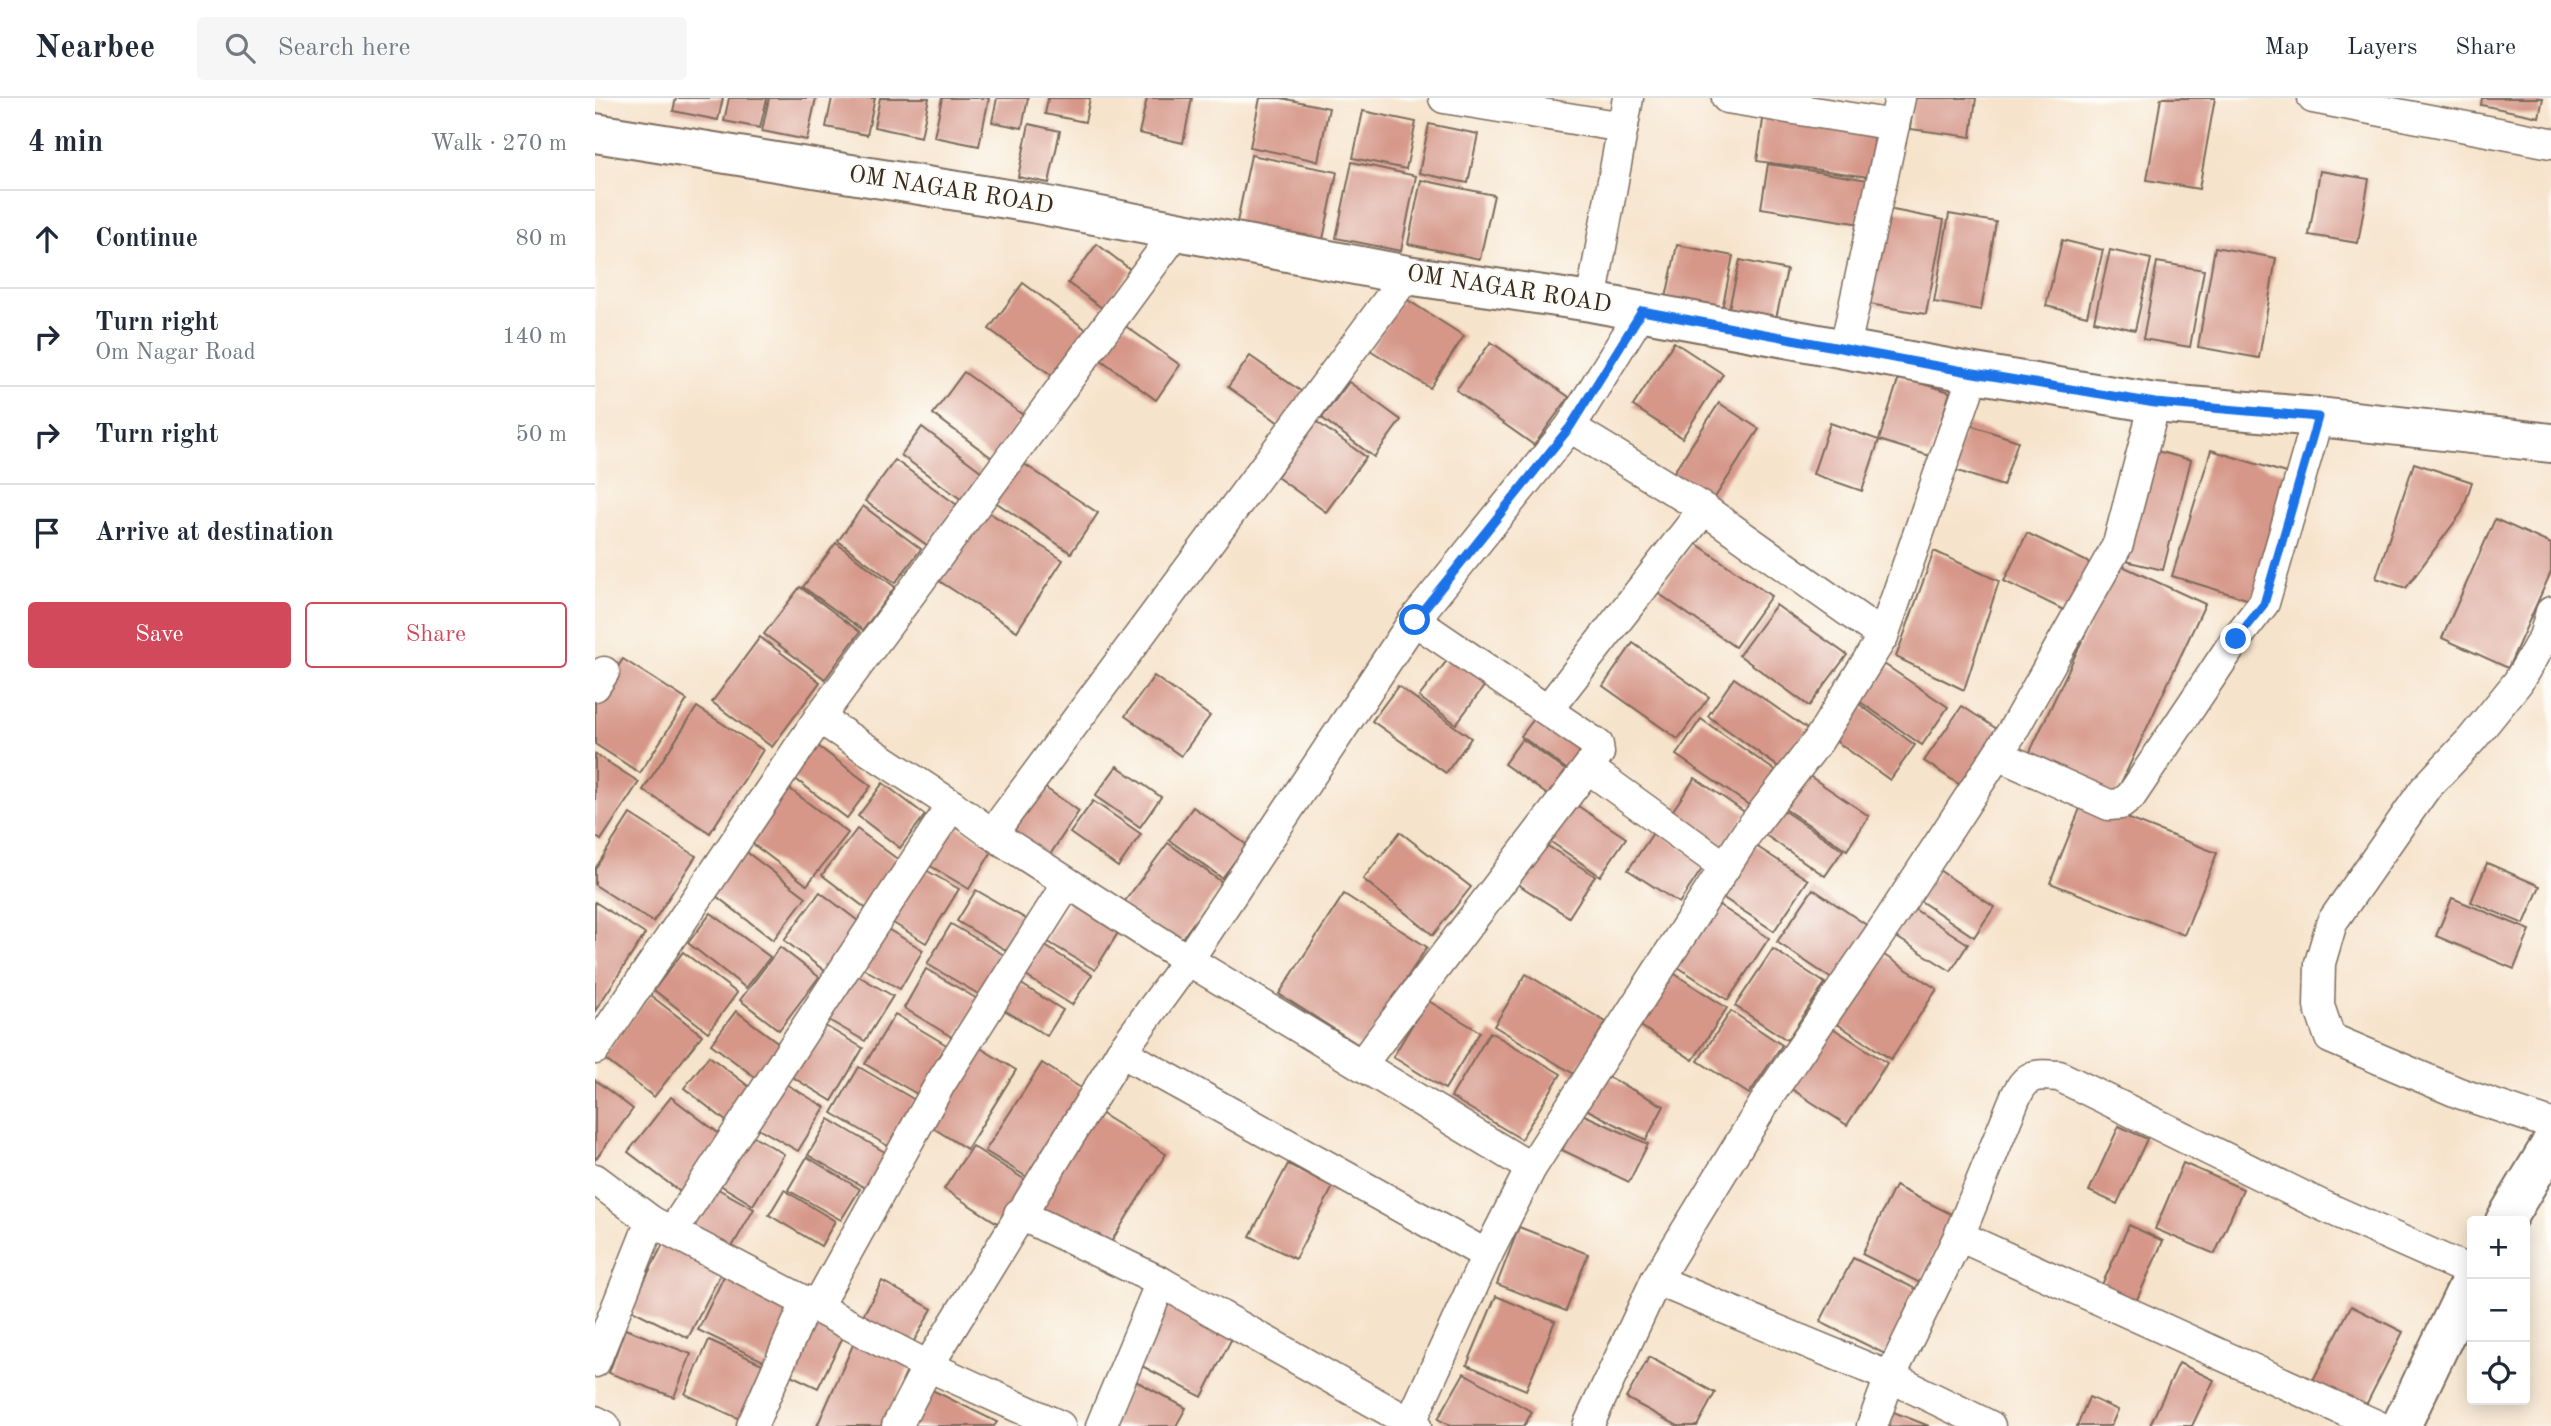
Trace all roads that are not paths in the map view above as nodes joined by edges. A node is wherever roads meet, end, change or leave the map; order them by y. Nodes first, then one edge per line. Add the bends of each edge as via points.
1 (1444, 98) edge
2 (1628, 98) edge
3 (1727, 98) edge
4 (2312, 98) edge
5 (1897, 112) edge
6 (1623, 127) junction
7 (595, 133) edge
8 (2551, 143) edge
9 (1177, 231) junction
10 (1407, 275) junction
11 (1591, 302) junction
12 (1642, 311) junction
13 (1845, 347) junction
14 (1974, 373) junction
15 (2155, 403) junction
16 (2318, 417) junction
17 (1570, 427) junction
18 (2551, 443) edge
19 (1704, 509) junction
20 (2551, 612) edge
21 (1415, 620) junction
22 (1883, 636) junction
23 (1548, 709) junction
24 (819, 718) junction
25 (1998, 755) junction
26 (1588, 768) junction
27 (952, 805) junction
28 (992, 835) junction
29 (1725, 867) junction
30 (1067, 884) junction
31 (1188, 960) junction
32 (595, 1049) edge
33 (1121, 1052) junction
34 (1361, 1065) junction
35 (2551, 1124) edge
36 (2551, 1144) edge
37 (1531, 1168) junction
38 (595, 1179) edge
39 (1019, 1214) junction
40 (2508, 1216) edge
41 (661, 1226) junction
42 (1959, 1236) junction
43 (1487, 1255) junction
44 (2467, 1270) edge
45 (1656, 1280) junction
46 (1161, 1282) junction
47 (2467, 1289) edge
48 (812, 1304) junction
49 (595, 1362) edge
50 (928, 1366) junction
51 (1890, 1377) junction
52 (595, 1422) edge
53 (1412, 1425) edge
54 (605, 1426) edge
55 (752, 1426) edge
56 (897, 1426) edge
57 (1060, 1426) edge
58 (1101, 1426) edge
59 (1588, 1426) edge
60 (1872, 1426) edge
61 (1990, 1426) edge
62 (2378, 1426) edge
63 (2401, 1426) edge

1 - 6 street
2 - 6 street
3 - 5 street
4 - 8 street
5 - 13 street
6 - 11 street
7 - 9 street, OM NAGAR ROAD via 1032,203
9 - 10 street, OM NAGAR ROAD
9 - 24 street
10 - 11 street, OM NAGAR ROAD
10 - 28 street
11 - 12 street, OM NAGAR ROAD
12 - 13 street, OM NAGAR ROAD
12 - 17 street
13 - 14 street, OM NAGAR ROAD
14 - 15 street, OM NAGAR ROAD
14 - 22 street
15 - 16 street, OM NAGAR ROAD
15 - 25 street via 2118,544
16 - 18 street, OM NAGAR ROAD
16 - 25 street via 2264,604 2131,796 2109,806
17 - 19 street
17 - 21 street
19 - 22 street
19 - 23 street
20 - 35 street via 2544,637 2518,682 2424,790 2332,922 2320,962 2319,1006 2330,1038 2459,1093
21 - 23 street
21 - 31 street
22 - 29 street via 1818,741
23 - 26 street via 1598,745 1599,754
24 - 27 street
24 - 32 street
25 - 45 street via 1770,1094
26 - 29 street
26 - 34 street
27 - 28 street
27 - 41 street
28 - 30 street
29 - 37 street
30 - 31 street
30 - 48 street via 940,1084
31 - 33 street
31 - 34 street
33 - 39 street
33 - 43 street
34 - 37 street
36 - 40 street
37 - 43 street
38 - 41 street
39 - 46 street
39 - 50 street
41 - 48 street
41 - 49 street
42 - 44 street via 2023,1083 2029,1077 2059,1076 2319,1204
42 - 51 street
42 - 62 street
43 - 53 street
45 - 51 street
45 - 59 street
46 - 53 street
46 - 58 street
47 - 63 street
48 - 50 street
48 - 55 street
50 - 56 street
50 - 57 street
51 - 60 street
51 - 61 street
52 - 54 street

